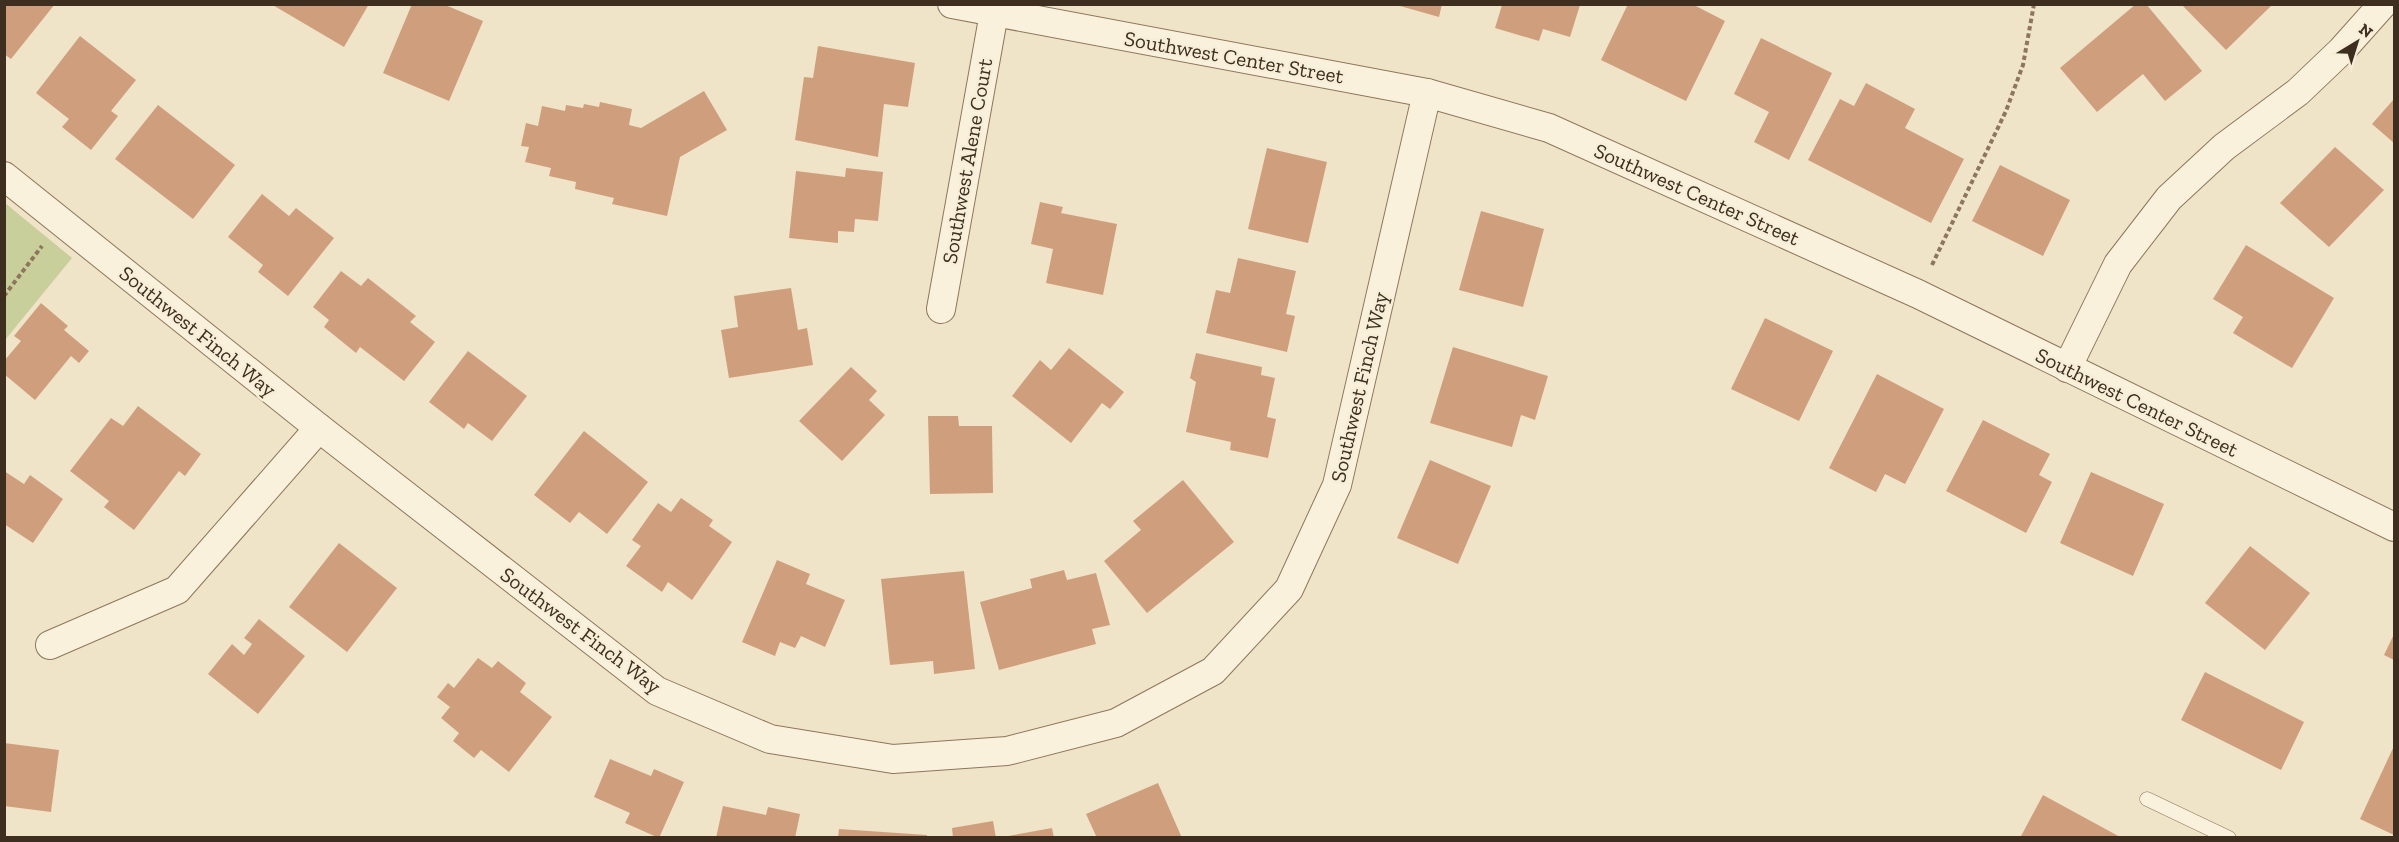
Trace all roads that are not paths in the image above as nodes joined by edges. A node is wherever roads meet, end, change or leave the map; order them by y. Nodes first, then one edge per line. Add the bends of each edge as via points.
1 (952, 4) edge
2 (2383, 4) edge
3 (994, 13) junction
4 (1427, 93) junction
5 (4, 176) edge
6 (940, 309) dead end
7 (2067, 368) junction
8 (319, 428) junction
9 (2394, 526) edge
10 (50, 645) dead end
11 (2147, 800) dead end
12 (2229, 837) edge

1 - 3 street, Southwest Center Street
2 - 7 street via 2298,92 2224,147 2169,198 2118,264
3 - 4 street, Southwest Center Street
3 - 6 street, Southwest Alene Court
4 - 7 street, Southwest Center Street via 1550,128 1918,294
4 - 8 street, Southwest Finch Way via 1337,485 1289,589 1213,671 1116,723 1007,750 892,759 770,739 657,691
5 - 8 street, Southwest Finch Way
7 - 9 street, Southwest Center Street
8 - 10 street via 177,590
11 - 12 lane

